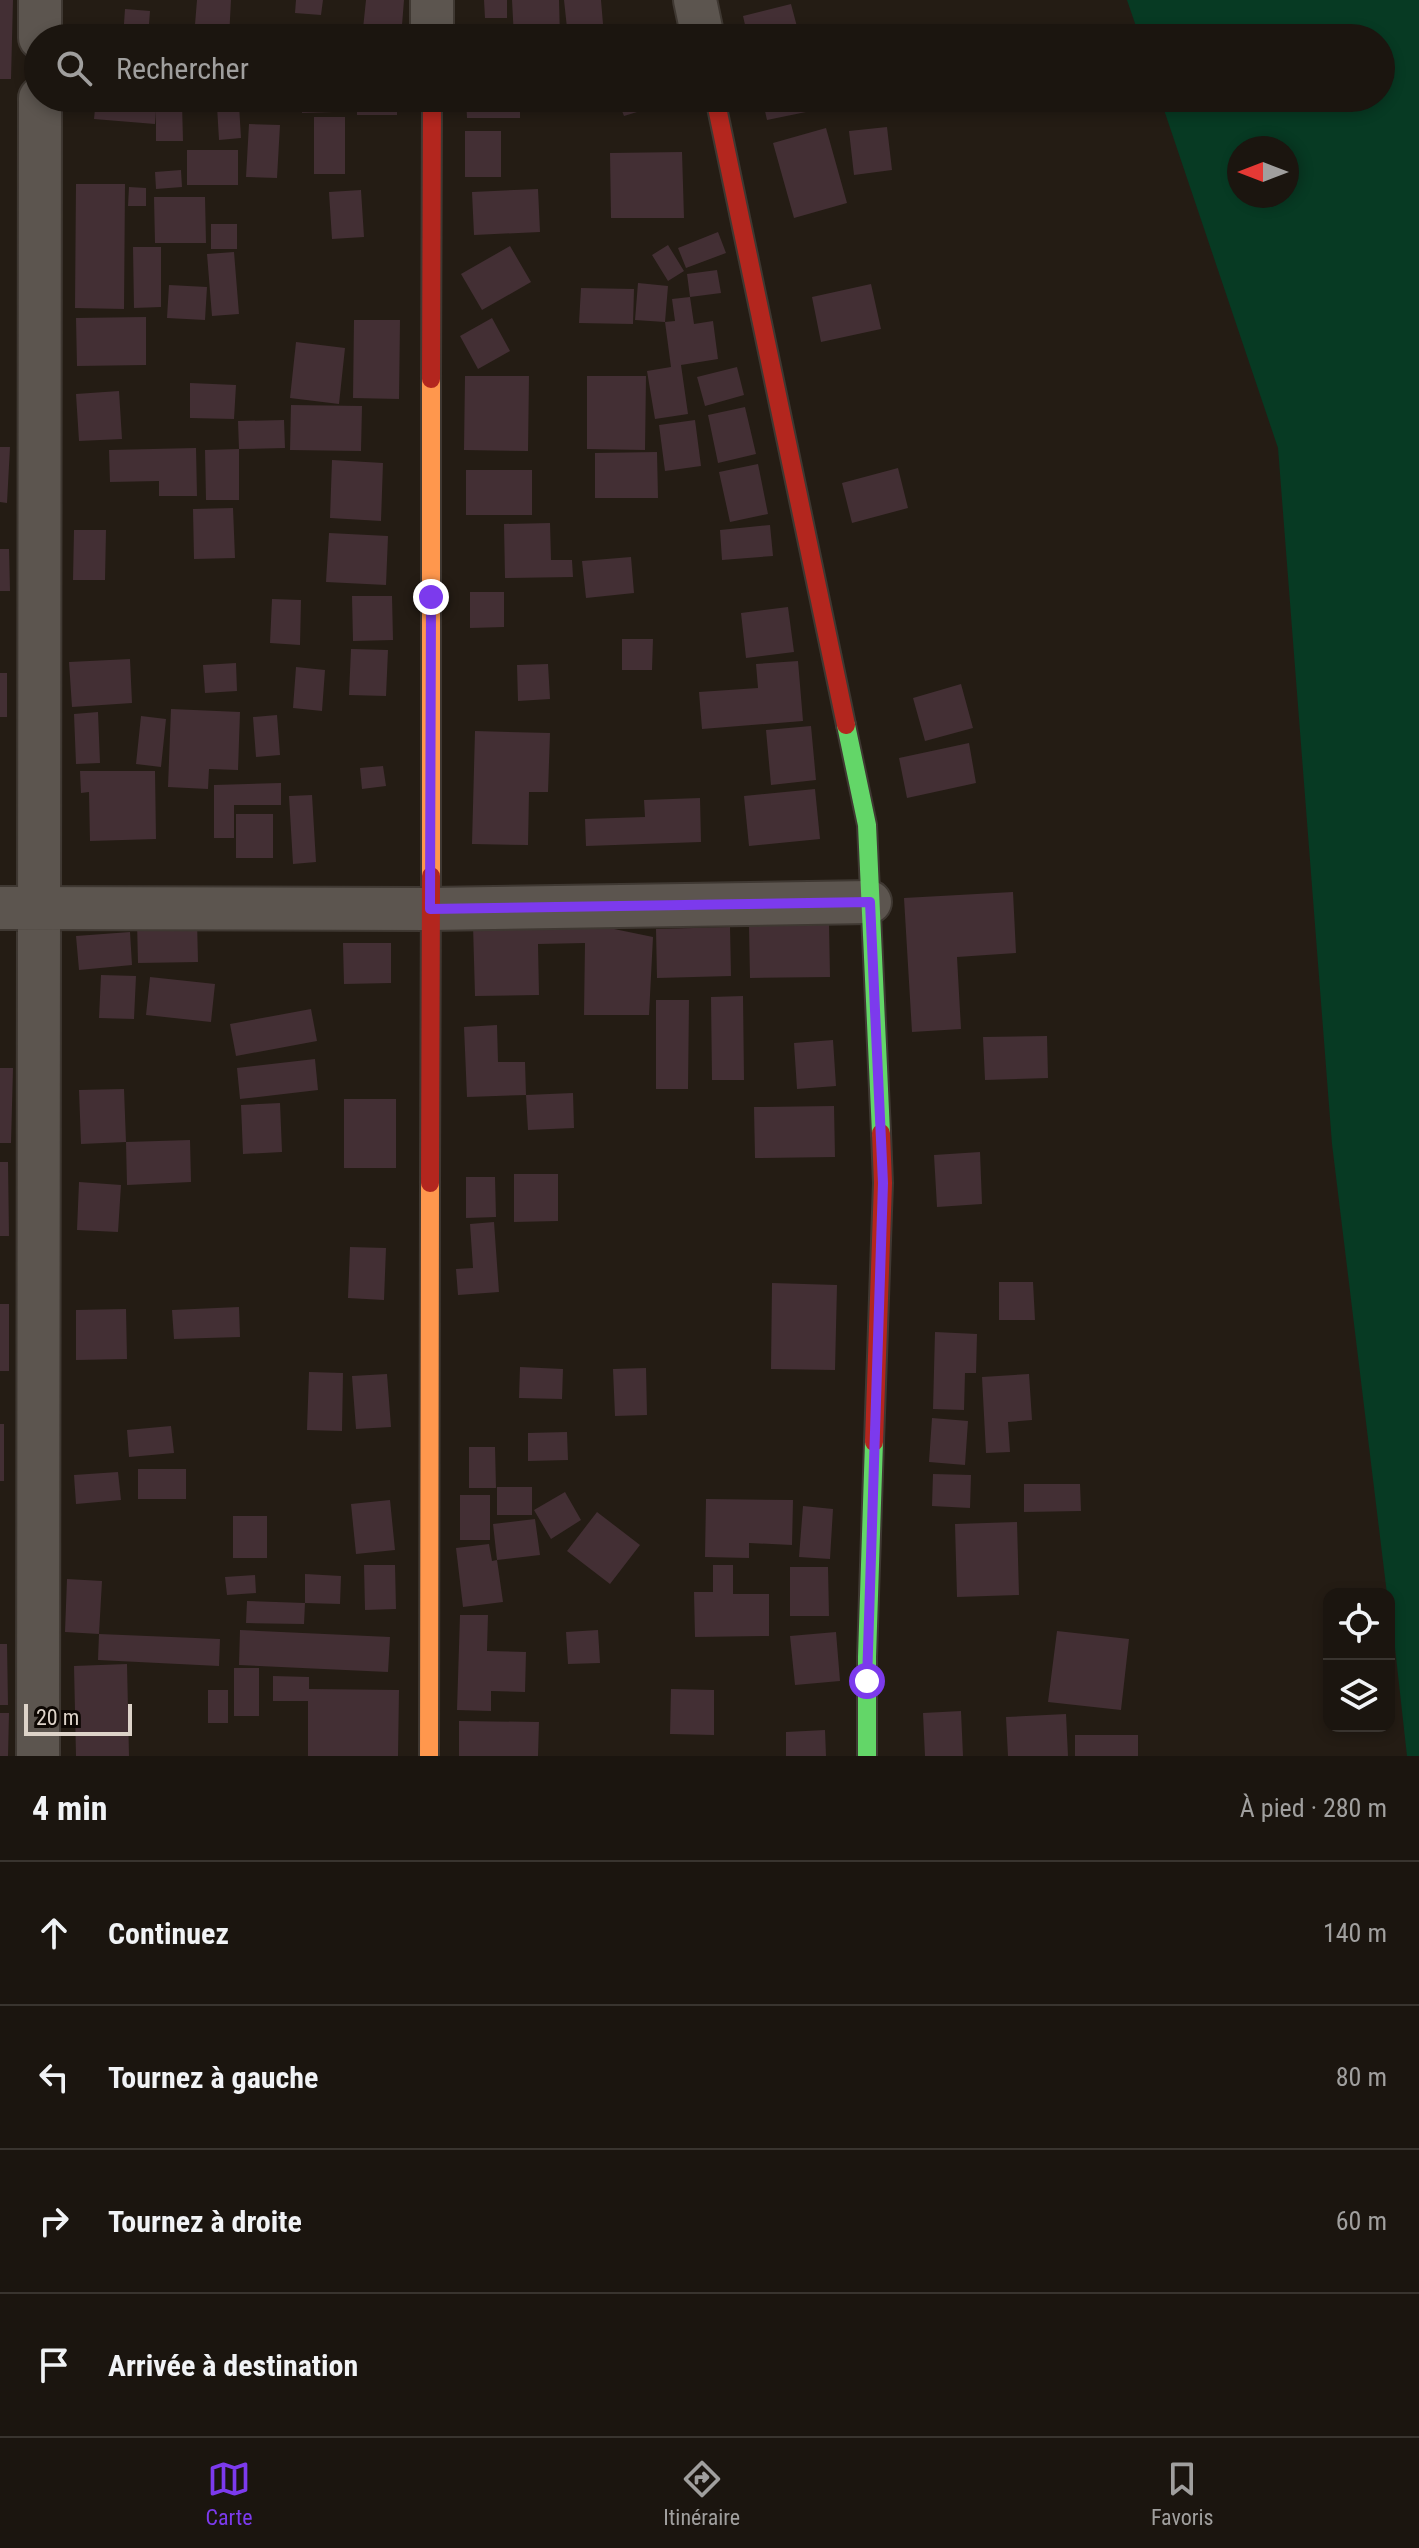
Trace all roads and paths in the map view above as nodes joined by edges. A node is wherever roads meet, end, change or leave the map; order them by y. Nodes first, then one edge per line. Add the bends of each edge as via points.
1 (40, 0) edge
2 (432, 0) edge
3 (695, 0) edge
4 (40, 24) edge
5 (432, 24) edge
6 (700, 24) edge
7 (40, 112) edge
8 (432, 112) edge
9 (718, 112) edge
10 (870, 902) junction
11 (20, 908) edge
12 (430, 909) junction
13 (38, 1756) edge
14 (429, 1756) edge
15 (867, 1756) edge

1 - 4 street
2 - 5 street
3 - 6 street
7 - 11 street
8 - 12 street
9 - 10 street via 867,825
10 - 12 street
10 - 15 street via 883,1183
11 - 12 street
11 - 13 street
12 - 14 street

